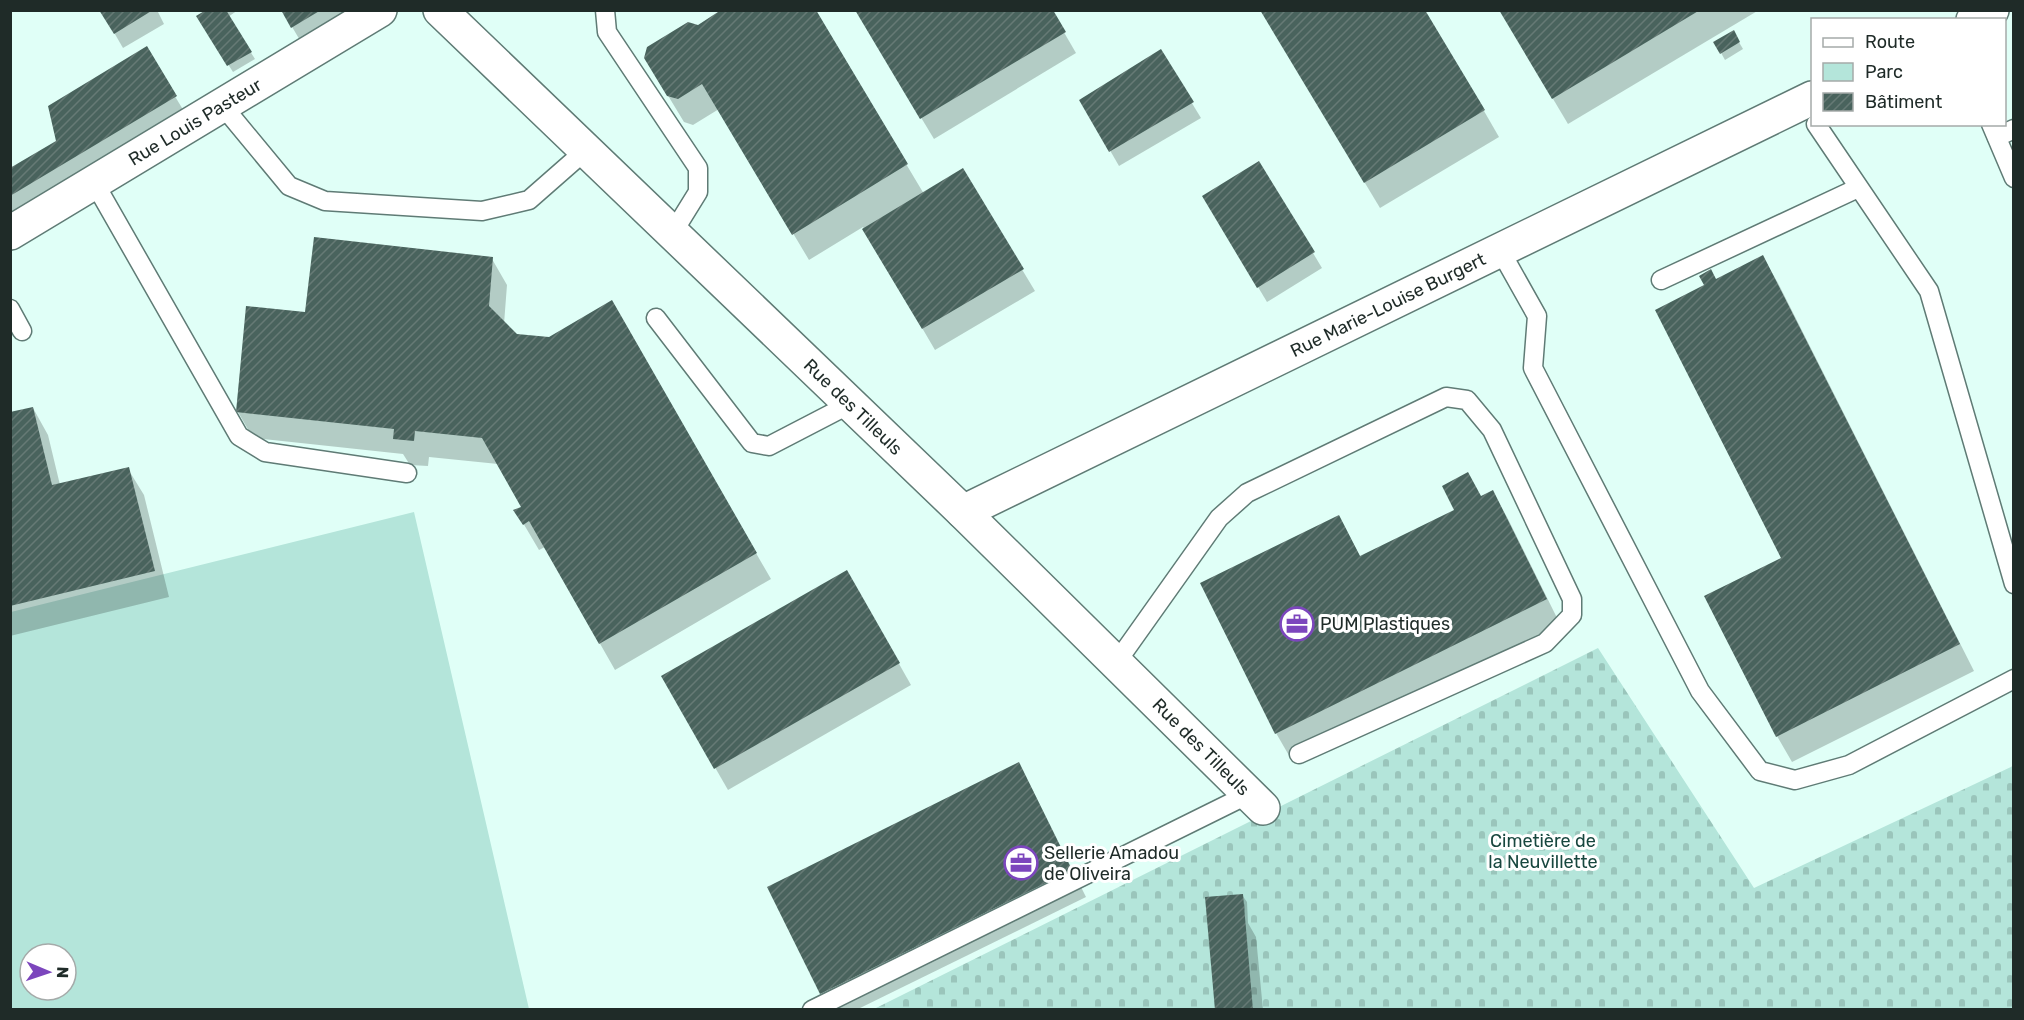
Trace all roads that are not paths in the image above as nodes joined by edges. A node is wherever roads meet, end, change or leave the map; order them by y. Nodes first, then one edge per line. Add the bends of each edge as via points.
1 (380, 10) edge
2 (440, 10) edge
3 (605, 10) edge
4 (1992, 10) edge
5 (1977, 18) edge
6 (222, 105) junction
7 (1811, 111) edge
8 (1820, 126) edge
9 (2013, 129) edge
10 (1994, 131) edge
11 (586, 150) junction
12 (2013, 178) edge
13 (94, 182) junction
14 (1858, 188) junction
15 (10, 233) edge
16 (672, 234) junction
17 (1500, 250) junction
18 (1661, 280) dead end
19 (10, 309) edge
20 (656, 318) dead end
21 (22, 331) dead end
22 (850, 404) junction
23 (407, 472) dead end
24 (963, 512) junction
25 (2013, 584) edge
26 (1116, 663) junction
27 (2013, 679) edge
28 (1299, 754) dead end
29 (1256, 801) joint
30 (812, 1010) edge

1 - 6 street, Rue Louis Pasteur
2 - 11 street, Rue des Tilleuls
3 - 16 lane via 607,32 698,168 698,192
4 - 5 street
6 - 11 lane via 289,186 325,201 482,211 529,200
6 - 13 street, Rue Louis Pasteur
7 - 17 street, Rue Marie-Louise Burgert
8 - 14 lane
9 - 10 lane
10 - 12 lane
11 - 16 street, Rue des Tilleuls
13 - 15 street, Rue Louis Pasteur
13 - 23 lane via 239,436 266,452
14 - 18 lane
14 - 25 lane via 1929,291
16 - 22 street, Rue des Tilleuls
17 - 24 street, Rue Marie-Louise Burgert
17 - 27 lane via 1537,316 1533,368 1700,691 1760,771 1795,780 1849,765
19 - 21 lane
20 - 22 lane via 752,442 769,446
22 - 24 street, Rue des Tilleuls
24 - 26 street, Rue des Tilleuls
26 - 28 lane via 1219,518 1247,493 1446,397 1467,400 1492,430 1572,599 1572,615 1545,643
26 - 29 street, Rue des Tilleuls
29 - 30 lane

